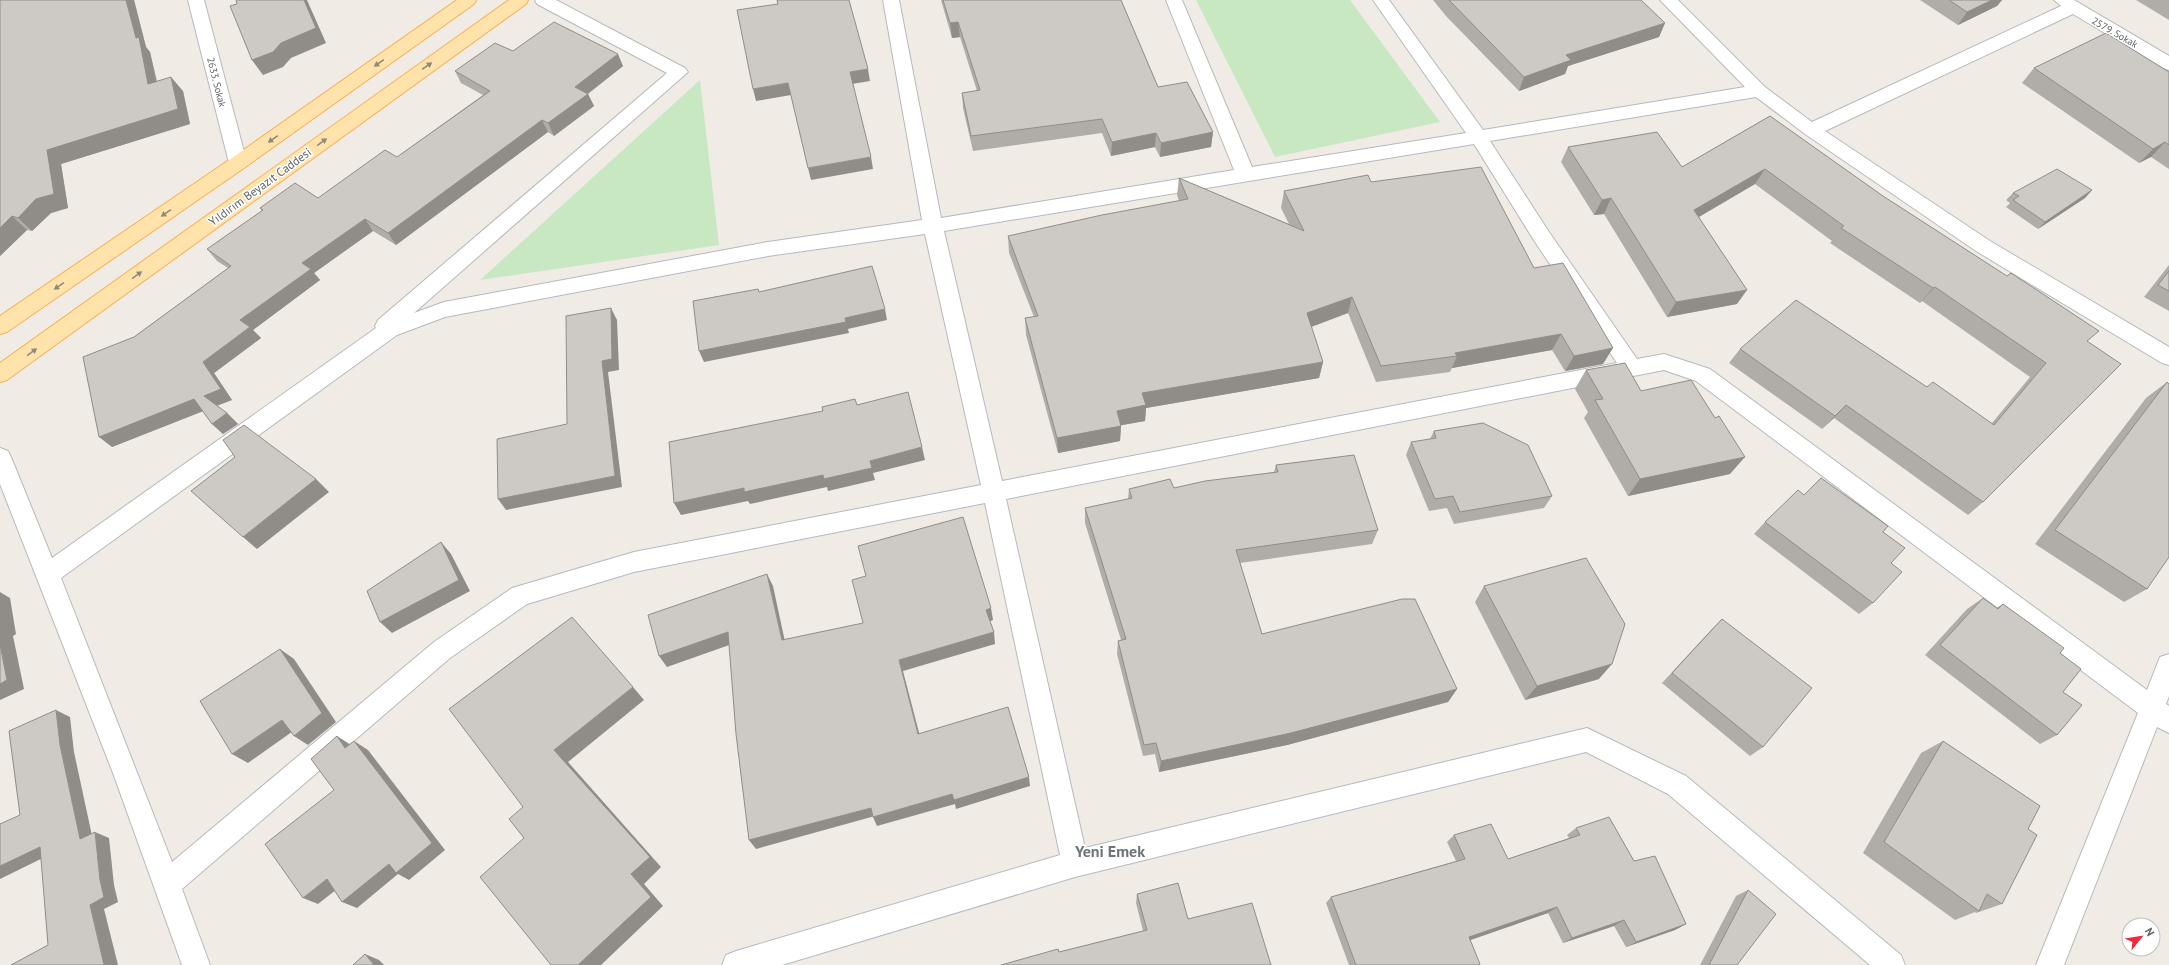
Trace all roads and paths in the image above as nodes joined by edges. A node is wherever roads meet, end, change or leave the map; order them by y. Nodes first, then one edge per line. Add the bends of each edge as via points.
1 (196, 0) edge
2 (468, 0) edge
3 (520, 0) edge
4 (542, 0) edge
5 (891, 0) edge
6 (1174, 0) edge
7 (1381, 0) edge
8 (1668, 0) edge
9 (2067, 4) edge
10 (2169, 64) edge
11 (1759, 91) junction
12 (1811, 130) junction
13 (1479, 138) junction
14 (238, 163) junction
15 (1246, 176) junction
16 (933, 226) junction
17 (0, 326) edge
18 (349, 357) junction
19 (2169, 357) edge
20 (1633, 369) junction
21 (0, 374) edge
22 (0, 457) edge
23 (994, 493) junction
24 (48, 574) junction
25 (2169, 665) edge
26 (2161, 716) edge
27 (1075, 864) junction
28 (167, 884) junction
29 (196, 965) edge
30 (736, 965) edge
31 (1891, 965) edge
32 (2050, 965) edge

1 - 14 street, 2633. Sokak
2 -> 14 main road
21 -> 3 main road, Yıldırım Beyazıt Caddesi
4 - 18 street via 679,72
5 - 16 street
6 - 15 street
7 - 13 street
8 - 11 street
9 - 10 street, 2579. Sokak
9 - 12 street
11 - 12 street
11 - 13 street
12 - 19 street via 1983,246
13 - 15 street
13 - 20 street via 1542,237
14 -> 17 main road
15 - 16 street
16 - 18 street via 768,248 444,310 390,329
16 - 23 street
18 - 24 street
20 - 23 street
20 - 26 street via 1664,362 1703,375
22 - 24 street
23 - 27 street
23 - 28 street via 634,562 520,595 442,650
24 - 28 street
25 - 26 street
26 - 32 street
27 - 30 street
27 - 31 street via 1587,740 1677,785
28 - 29 street

